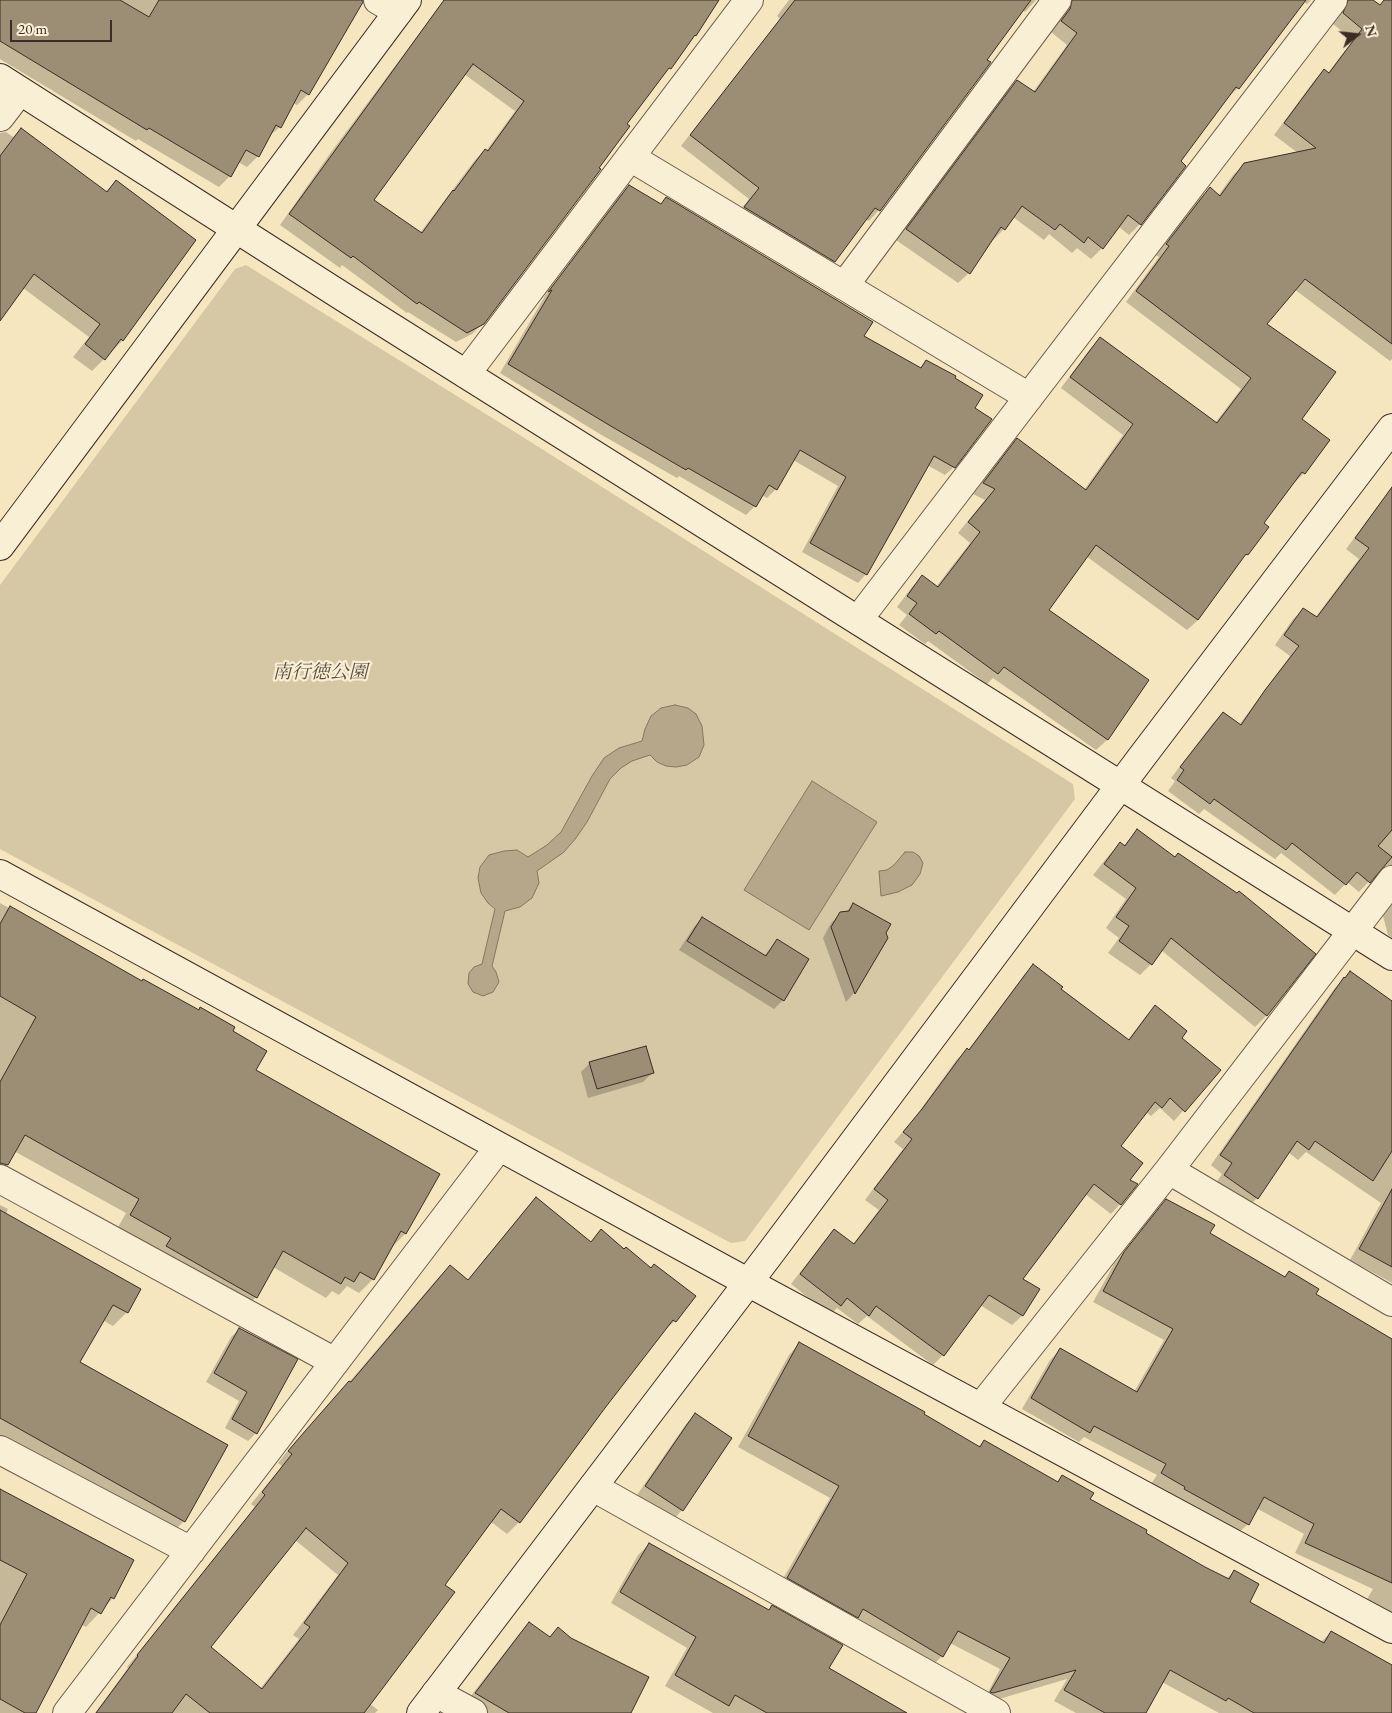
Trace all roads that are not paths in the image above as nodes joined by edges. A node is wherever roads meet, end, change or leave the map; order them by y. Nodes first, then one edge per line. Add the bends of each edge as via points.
1 (749, 0) edge
2 (1057, 0) edge
3 (1333, 0) edge
4 (394, 4) edge
5 (10, 85) edge
6 (0, 117) edge
7 (630, 157) junction
8 (237, 229) junction
9 (844, 286) junction
10 (466, 374) junction
11 (1029, 397) junction
12 (1392, 428) edge
13 (0, 546) edge
14 (858, 620) junction
15 (1121, 785) junction
16 (0, 874) edge
17 (1392, 880) edge
18 (1352, 931) junction
19 (1392, 956) edge
20 (499, 1147) junction
21 (1169, 1170) junction
22 (0, 1179) edge
23 (748, 1282) junction
24 (1392, 1302) edge
25 (335, 1362) junction
26 (981, 1407) junction
27 (0, 1450) edge
28 (593, 1487) junction
29 (191, 1551) junction
30 (1392, 1629) edge
31 (428, 1703) edge
32 (67, 1713) edge
33 (473, 1713) edge
34 (996, 1713) edge

1 - 7 street
2 - 9 street
3 - 11 street
4 - 8 street
5 - 6 street
5 - 8 street
7 - 9 street
7 - 10 street
8 - 10 street
8 - 13 street
9 - 11 street
10 - 14 street
11 - 14 street
12 - 15 street
14 - 15 street
15 - 18 street
15 - 23 street
16 - 20 street
17 - 18 street
18 - 19 street
18 - 21 street
20 - 23 street
20 - 25 street
21 - 24 street
21 - 26 street
22 - 25 street
23 - 26 street
23 - 28 street
25 - 29 street
26 - 30 street
27 - 29 street
28 - 31 street
28 - 34 street
29 - 32 street
31 - 33 street

